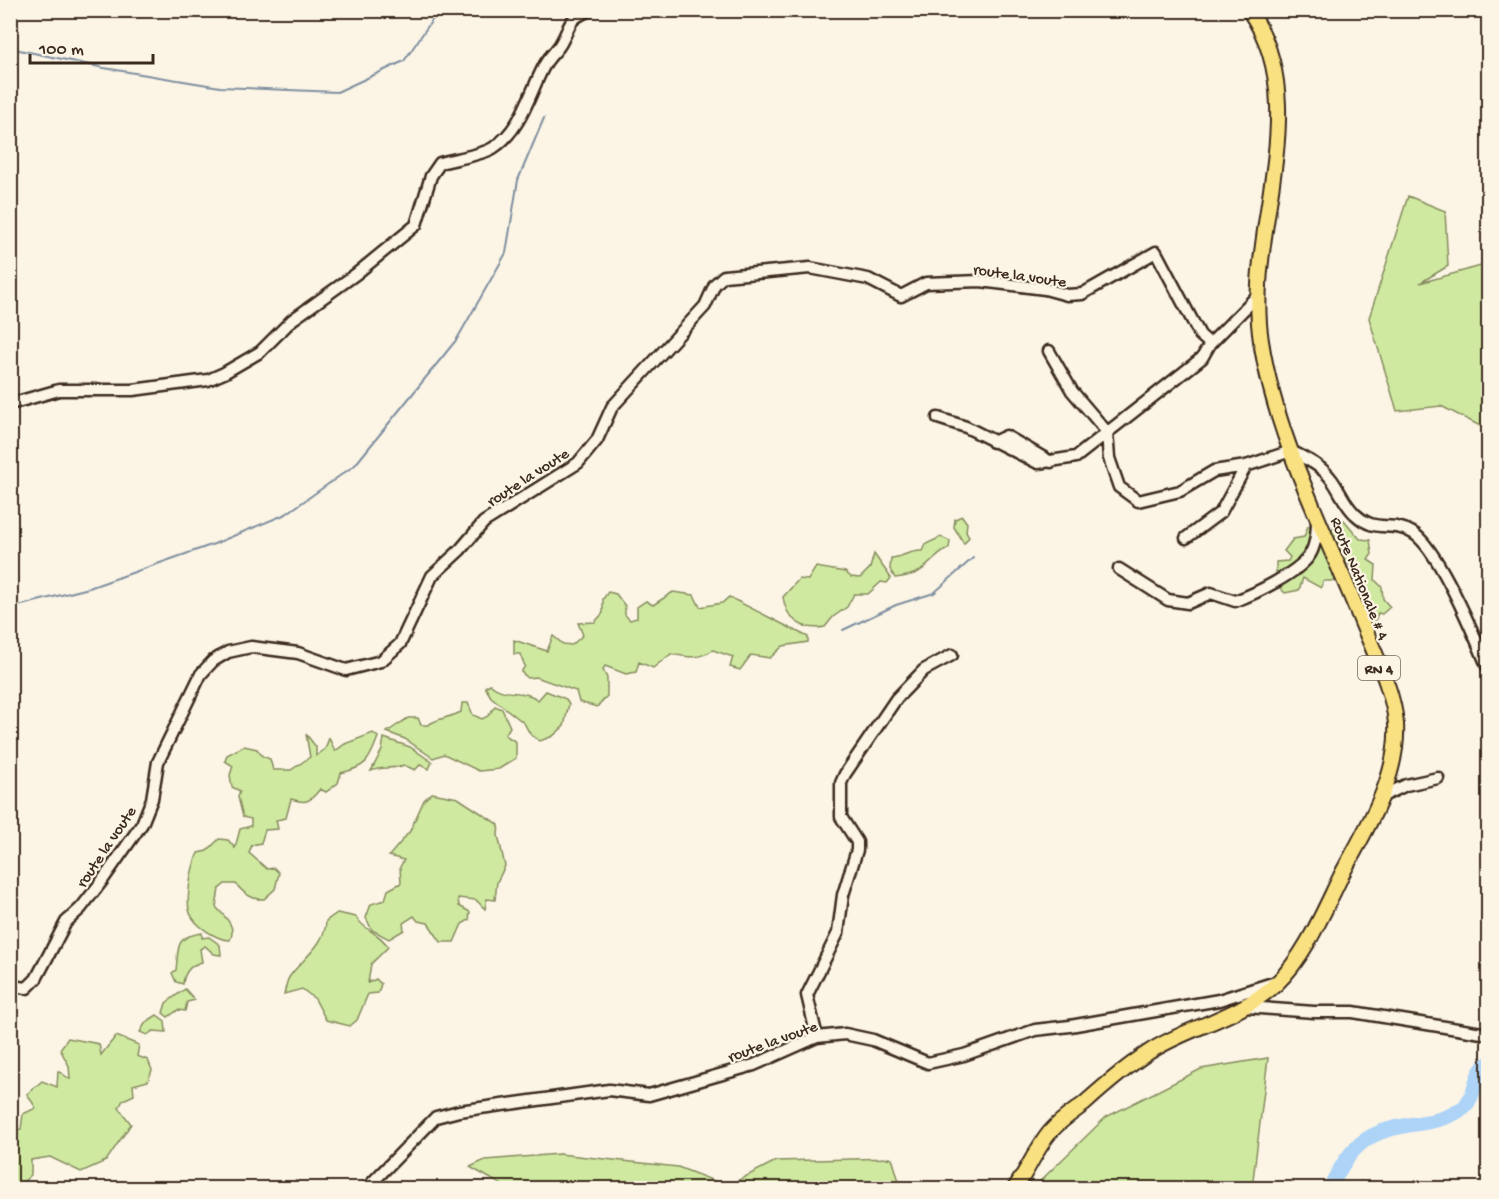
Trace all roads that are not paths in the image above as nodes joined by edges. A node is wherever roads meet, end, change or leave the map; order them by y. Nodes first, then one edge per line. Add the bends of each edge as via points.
1 (590, 10) edge
2 (1249, 10) edge
3 (1257, 296) junction
4 (1210, 344) junction
5 (1048, 351) dead end
6 (10, 404) edge
7 (938, 418) dead end
8 (1107, 432) junction
9 (1291, 451) junction
10 (1246, 466) junction
11 (1318, 515) junction
12 (1186, 538) dead end
13 (1119, 569) dead end
14 (952, 655) dead end
15 (1486, 655) edge
16 (1488, 668) edge
17 (1438, 778) dead end
18 (1381, 797) junction
19 (1279, 981) junction
20 (10, 987) edge
21 (1247, 1007) junction
22 (1488, 1034) edge
23 (817, 1037) junction
24 (367, 1188) edge
25 (1015, 1188) edge

1 - 6 street via 570,22 511,132 492,149 440,163 431,176 416,225 292,320 260,352 208,380 133,390 59,390
2 - 3 main road, Route Nationale # 4 / RN 4 via 1266,39 1279,88
3 - 4 street
3 - 9 main road, Route Nationale # 4 / RN 4 via 1269,387
4 - 8 street via 1202,358
4 - 20 street, route la voute via 1200,334 1156,252 1074,296 980,281 926,283 901,296 868,279 810,268 723,276 705,306 612,407 597,440 578,463 484,522 432,576 400,644 381,660 346,670 298,653 251,647 228,652 213,662 201,674 158,762 152,798 142,824 102,881 66,922 36,979 27,988
5 - 8 street via 1072,391
7 - 8 street via 1031,461 1076,457
8 - 10 street via 1109,459 1119,487 1138,501 1180,491 1214,471
9 - 10 street
9 - 11 main road, Route Nationale # 4 / RN 4
9 - 15 street via 1324,470 1353,513 1366,523 1379,527 1394,525 1420,538 1448,580
10 - 12 street via 1221,512
11 - 13 street via 1309,556 1263,588 1235,601 1211,593 1188,603 1168,600
11 - 18 main road, Route Nationale # 4 / RN 4 via 1392,706 1396,726 1393,753
14 - 23 street via 924,670 896,699 841,783 841,817 857,842 857,850 843,895 837,933 807,995
15 - 16 street
17 - 18 street via 1406,785
18 - 19 main road, Route Nationale # 4 / RN 4 via 1317,923
19 - 21 main road, Route Nationale # 4 / RN 4
19 - 23 street, route la voute via 1220,1000 1035,1030 928,1063 873,1040 845,1034
21 - 22 street via 1353,1012
21 - 25 main road, Route Nationale # 4 / RN 4 via 1149,1051 1050,1131
23 - 24 street, route la voute via 754,1065 648,1095 609,1090 436,1117

